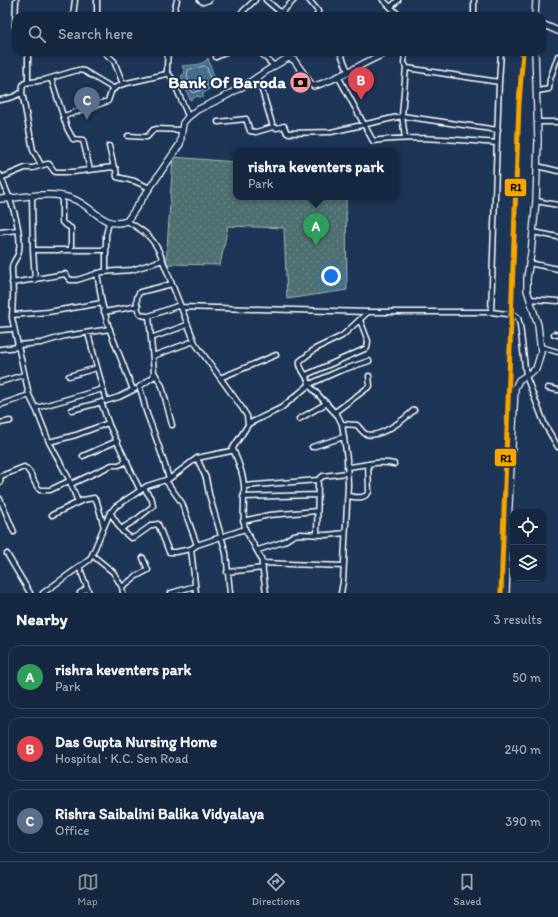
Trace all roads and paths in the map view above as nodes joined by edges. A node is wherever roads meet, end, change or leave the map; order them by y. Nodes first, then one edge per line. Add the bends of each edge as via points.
1 (16, 0) edge
2 (75, 0) edge
3 (97, 0) edge
4 (177, 0) edge
5 (200, 0) edge
6 (209, 0) edge
7 (255, 0) edge
8 (266, 0) edge
9 (294, 0) edge
10 (309, 0) edge
11 (383, 0) edge
12 (398, 0) edge
13 (474, 0) edge
14 (536, 0) edge
15 (391, 7) junction
16 (16, 12) edge
17 (74, 12) edge
18 (97, 12) edge
19 (174, 12) edge
20 (242, 12) edge
21 (318, 12) edge
22 (396, 12) edge
23 (474, 12) edge
24 (535, 12) edge
25 (546, 26) edge
26 (558, 31) edge
27 (28, 56) edge
28 (109, 56) edge
29 (168, 56) edge
30 (219, 56) edge
31 (265, 56) edge
32 (342, 56) edge
33 (380, 56) edge
34 (405, 56) edge
35 (501, 56) edge
36 (535, 56) edge
37 (558, 56) edge
38 (216, 58) dead end
39 (274, 66) junction
40 (406, 67) junction
41 (348, 71) junction
42 (168, 72) junction
43 (338, 76) junction
44 (258, 77) junction
45 (51, 78) junction
46 (28, 82) junction
47 (499, 82) junction
48 (123, 84) junction
49 (114, 89) junction
50 (537, 91) junction
51 (22, 92) junction
52 (0, 100) edge
53 (64, 116) junction
54 (188, 116) junction
55 (402, 116) junction
56 (218, 122) dead end
57 (538, 122) junction
58 (558, 122) edge
59 (363, 124) junction
60 (273, 126) junction
61 (182, 130) junction
62 (498, 130) junction
63 (128, 136) dead end
64 (405, 138) junction
65 (497, 143) junction
66 (109, 146) dead end
67 (41, 165) junction
68 (537, 166) junction
69 (114, 168) junction
70 (90, 170) junction
71 (558, 171) edge
72 (1, 177) edge
73 (150, 188) junction
74 (32, 196) junction
75 (62, 196) junction
76 (11, 198) junction
77 (0, 199) edge
78 (536, 201) junction
79 (558, 206) edge
80 (127, 221) junction
81 (109, 222) junction
82 (18, 230) junction
83 (0, 232) edge
84 (533, 232) junction
85 (558, 237) edge
86 (71, 249) junction
87 (33, 250) junction
88 (106, 250) junction
89 (163, 260) junction
90 (529, 263) junction
91 (558, 269) edge
92 (106, 272) junction
93 (97, 273) junction
94 (35, 280) junction
95 (12, 283) junction
96 (172, 284) junction
97 (530, 300) junction
98 (558, 301) edge
99 (102, 303) junction
100 (138, 306) junction
101 (181, 306) junction
102 (104, 312) junction
103 (368, 312) junction
104 (491, 312) junction
105 (12, 315) junction
106 (149, 316) junction
107 (360, 320) junction
108 (187, 325) junction
109 (14, 329) junction
110 (0, 330) edge
111 (110, 330) junction
112 (88, 333) junction
113 (151, 338) junction
114 (194, 341) junction
115 (18, 346) junction
116 (540, 347) junction
117 (0, 349) edge
118 (558, 352) edge
119 (153, 356) junction
120 (276, 356) dead end
121 (369, 361) dead end
122 (97, 368) junction
123 (154, 372) junction
124 (24, 375) junction
125 (306, 375) junction
126 (69, 376) dead end
127 (369, 376) dead end
128 (526, 376) junction
129 (220, 378) junction
130 (0, 382) edge
131 (309, 385) junction
132 (139, 387) junction
133 (548, 388) dead end
134 (103, 389) junction
135 (133, 390) junction
136 (558, 390) edge
137 (29, 395) junction
138 (106, 401) junction
139 (100, 402) junction
140 (327, 403) junction
141 (0, 405) edge
142 (36, 408) junction
143 (72, 410) dead end
144 (414, 410) dead end
145 (335, 412) junction
146 (298, 419) dead end
147 (10, 421) dead end
148 (0, 422) edge
149 (108, 423) junction
150 (248, 424) junction
151 (342, 424) junction
152 (172, 425) dead end
153 (344, 437) junction
154 (117, 441) junction
155 (50, 442) junction
156 (312, 447) dead end
157 (558, 447) edge
158 (233, 450) junction
159 (83, 456) dead end
160 (197, 458) junction
161 (127, 461) junction
162 (368, 464) junction
163 (394, 464) dead end
164 (347, 467) junction
165 (348, 473) junction
166 (168, 480) junction
167 (318, 480) junction
168 (0, 482) edge
169 (70, 483) junction
170 (244, 486) junction
171 (142, 489) junction
172 (318, 495) junction
173 (348, 496) junction
174 (243, 497) junction
175 (0, 499) edge
176 (78, 502) junction
177 (317, 511) junction
178 (110, 512) junction
179 (52, 515) dead end
180 (243, 521) junction
181 (104, 527) junction
182 (121, 529) junction
183 (244, 529) junction
184 (14, 532) dead end
185 (345, 533) junction
186 (316, 535) junction
187 (222, 538) junction
188 (196, 545) junction
189 (191, 550) junction
190 (258, 550) junction
191 (7, 554) dead end
192 (92, 554) junction
193 (143, 558) dead end
194 (262, 562) junction
195 (79, 566) junction
196 (343, 566) junction
197 (263, 568) junction
198 (227, 572) junction
199 (195, 586) junction
200 (122, 587) junction
201 (87, 588) junction
202 (30, 593) edge
203 (42, 593) edge
204 (80, 593) edge
205 (89, 593) edge
206 (122, 593) edge
207 (171, 593) edge
208 (196, 593) edge
209 (230, 593) edge
210 (266, 593) edge
211 (341, 593) edge
212 (506, 593) edge

1 - 16 street
2 - 17 street
3 - 18 street
4 - 19 street
5 - 6 street
7 - 20 street
8 - 9 street via 280,12
10 - 21 street
11 - 15 street
12 - 15 street
13 - 23 street
14 - 24 street
15 - 22 street
25 - 26 street
27 - 46 street
28 - 48 street via 114,60
29 - 42 street
30 - 38 street
31 - 39 street
32 - 41 street
33 - 41 street
34 - 40 street
35 - 47 street
36 - 50 street
37 - 50 street via 549,89
39 - 43 street via 292,58 314,86
39 - 44 street
40 - 47 street
40 - 55 street
41 - 43 street
42 - 48 street
42 - 54 street
43 - 59 street
44 - 54 street
44 - 60 street
45 - 46 street
45 - 49 street via 82,70
45 - 53 street
46 - 51 street via 23,84
47 - 62 street
48 - 49 street
49 - 53 street via 108,101
50 - 57 street
51 - 52 street
51 - 67 street via 33,150
53 - 70 street via 72,139 83,140
54 - 61 street
55 - 59 street
55 - 62 street
55 - 64 street
56 - 60 street via 246,119 250,131 253,132
57 - 58 street
57 - 68 street
59 - 60 street via 331,132 288,133 284,126
59 - 64 street via 373,141
61 - 63 street via 157,129 147,137
61 - 73 street via 180,144
62 - 65 street
64 - 65 street
65 - 104 street
66 - 69 street
67 - 70 street via 49,164 56,172
67 - 72 street
68 - 71 street
68 - 78 street
69 - 70 street
69 - 73 street via 117,177
72 - 76 street
73 - 80 street
74 - 75 street
74 - 76 street
74 - 87 street
75 - 81 street via 82,203
75 - 86 street via 62,222 71,228
76 - 77 street
76 - 82 street
78 - 79 street
78 - 84 street
80 - 81 street
80 - 89 street via 149,236
81 - 88 street
82 - 83 street
82 - 95 street via 20,250 12,263
84 - 85 street
84 - 90 street
86 - 87 street
86 - 88 street
87 - 94 street
88 - 92 street
89 - 92 street via 132,270
89 - 96 street
90 - 91 street
90 - 97 street via 527,290
92 - 93 street
93 - 94 street via 72,280 65,274
93 - 99 street
94 - 95 street
95 - 105 street
96 - 100 street via 140,292 137,297
96 - 101 street
97 - 98 street
97 - 116 street via 538,325
99 - 102 street
99 - 105 street
100 - 102 street
100 - 106 street via 141,314
101 - 103 street
101 - 106 street
101 - 108 street
102 - 111 street
103 - 104 street
103 - 107 street
104 - 128 street via 511,314 518,318
105 - 109 street
106 - 113 street
107 - 125 street via 342,336 301,360 299,364
107 - 125 street via 368,348
108 - 113 street
108 - 114 street
109 - 110 street
109 - 115 street
111 - 112 street
111 - 135 street
112 - 115 street via 65,336 41,344
112 - 122 street
113 - 119 street
114 - 119 street
114 - 129 street
115 - 117 street
115 - 124 street
116 - 118 street
116 - 128 street via 536,369
119 - 123 street
120 - 129 street
121 - 131 street
122 - 126 street
122 - 134 street
123 - 132 street via 153,377
123 - 152 street via 162,386
124 - 130 street
124 - 137 street
125 - 131 street
127 - 145 street via 370,386
128 - 157 street via 545,425
128 - 212 street via 519,380 514,398
129 - 150 street via 247,416
131 - 140 street
131 - 150 street via 281,408
132 - 135 street
132 - 166 street
133 - 136 street
134 - 138 street
134 - 142 street
135 - 138 street
137 - 141 street
137 - 142 street
138 - 139 street
139 - 143 street
139 - 149 street
140 - 145 street
140 - 146 street
142 - 155 street
144 - 151 street via 395,426 368,435 357,425
145 - 151 street
147 - 148 street
149 - 154 street
149 - 155 street
150 - 158 street
151 - 153 street
153 - 156 street
153 - 164 street
154 - 159 street
154 - 161 street
155 - 169 street
158 - 160 street
158 - 170 street via 242,471
160 - 166 street
160 - 187 street via 206,478
161 - 169 street
161 - 171 street
162 - 163 street via 380,461
162 - 164 street
162 - 173 street via 368,495
164 - 165 street
165 - 167 street via 323,476
165 - 173 street
166 - 171 street
166 - 188 street via 182,503
167 - 170 street
167 - 172 street
168 - 169 street via 1,476 26,467 40,490 50,490
169 - 176 street
170 - 174 street
171 - 178 street
171 - 182 street via 154,506
172 - 174 street
172 - 177 street
173 - 185 street
174 - 180 street
175 - 184 street
176 - 179 street
176 - 181 street via 95,499
177 - 180 street via 277,514
177 - 186 street
178 - 181 street
178 - 182 street
180 - 183 street
181 - 192 street
182 - 189 street via 127,536 134,538 152,525 158,524 169,552
183 - 187 street
183 - 190 street
185 - 186 street
185 - 196 street
186 - 190 street via 294,535 283,542
187 - 188 street
187 - 198 street
188 - 189 street
189 - 199 street
190 - 194 street
191 - 202 street
192 - 195 street via 89,560
192 - 200 street via 114,572
193 - 200 street via 148,570
194 - 196 street
194 - 197 street
195 - 201 street
195 - 203 street
196 - 211 street
197 - 198 street
197 - 210 street
198 - 209 street
199 - 207 street
199 - 208 street
200 - 206 street
201 - 204 street
201 - 205 street

